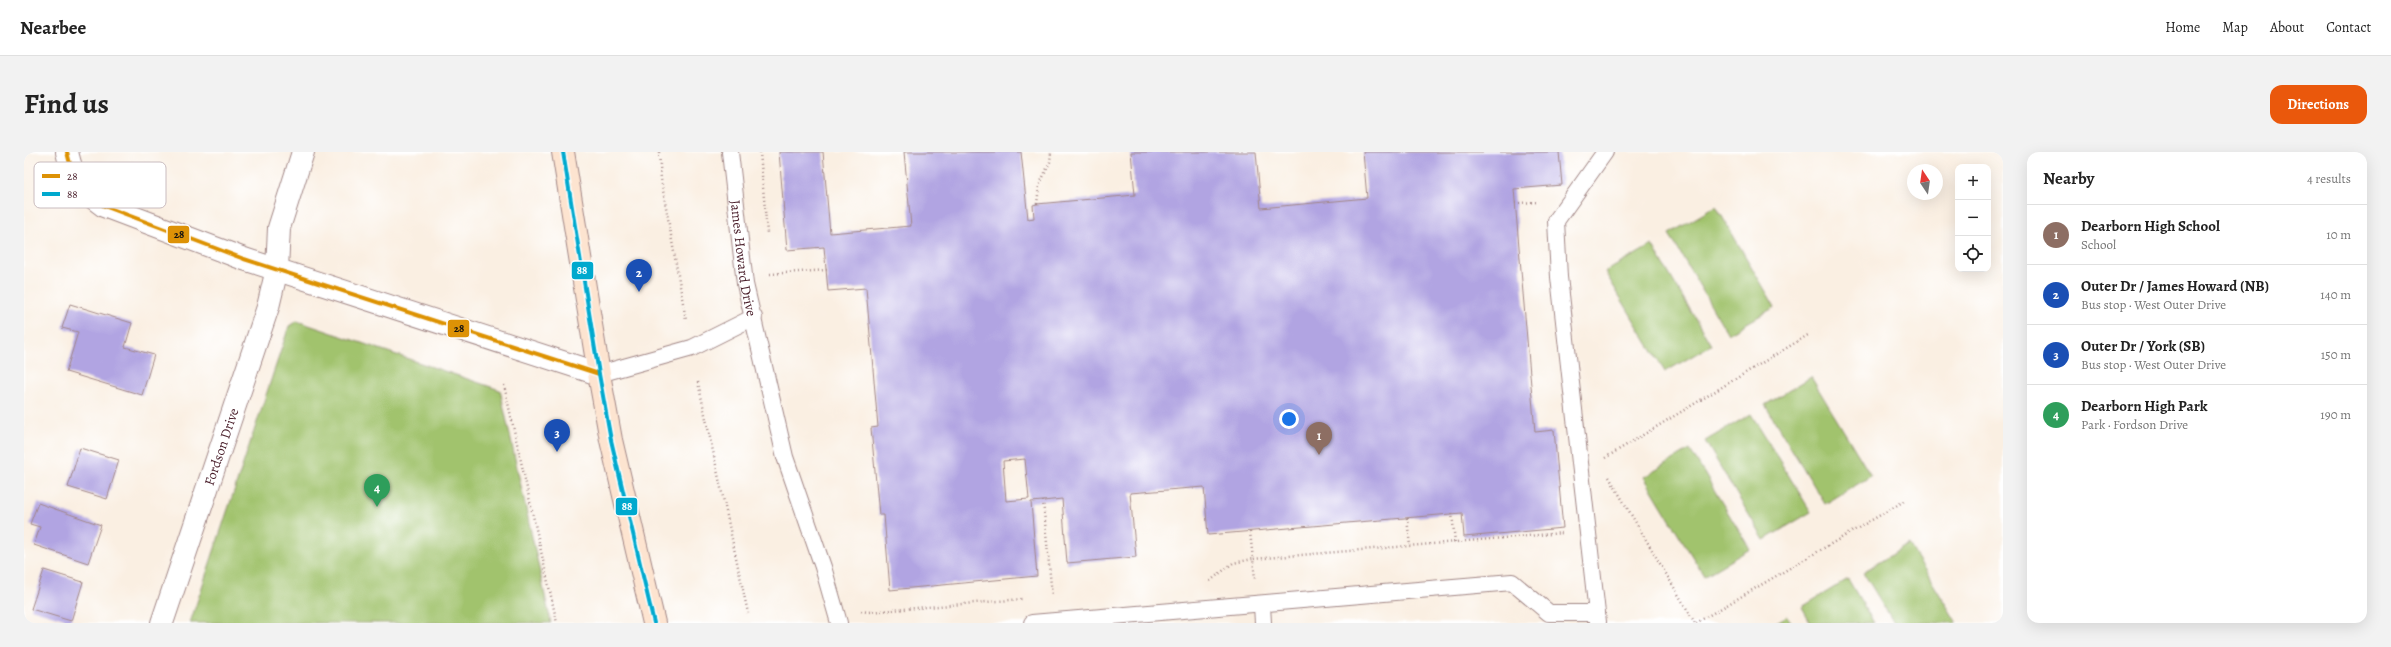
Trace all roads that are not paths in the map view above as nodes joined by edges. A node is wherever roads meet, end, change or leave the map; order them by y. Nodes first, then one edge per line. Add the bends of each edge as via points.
1 (67, 152) edge
2 (303, 152) edge
3 (564, 152) edge
4 (730, 152) edge
5 (1605, 152) edge
6 (69, 162) edge
7 (109, 208) edge
8 (277, 269) junction
9 (754, 317) junction
10 (599, 374) junction
11 (1262, 605) junction
12 (1172, 612) junction
13 (1548, 618) edge
14 (1598, 618) edge
15 (162, 623) edge
16 (654, 623) edge
17 (839, 623) edge
18 (1032, 623) edge
19 (1184, 623) edge
20 (1263, 623) edge

1 - 6 street
2 - 8 street, Fordson Drive via 279,228
3 - 10 main road
4 - 9 lane, James Howard Drive via 745,284
5 - 14 lane via 1556,221 1559,277
7 - 8 street
8 - 10 street
8 - 15 street, Fordson Drive via 268,307
9 - 10 lane, James Howard Drive via 692,348
9 - 17 lane via 785,457 823,567
10 - 16 main road via 611,440
11 - 12 lane
11 - 13 lane via 1512,582
11 - 20 lane
12 - 18 lane
12 - 19 lane
13 - 14 lane

